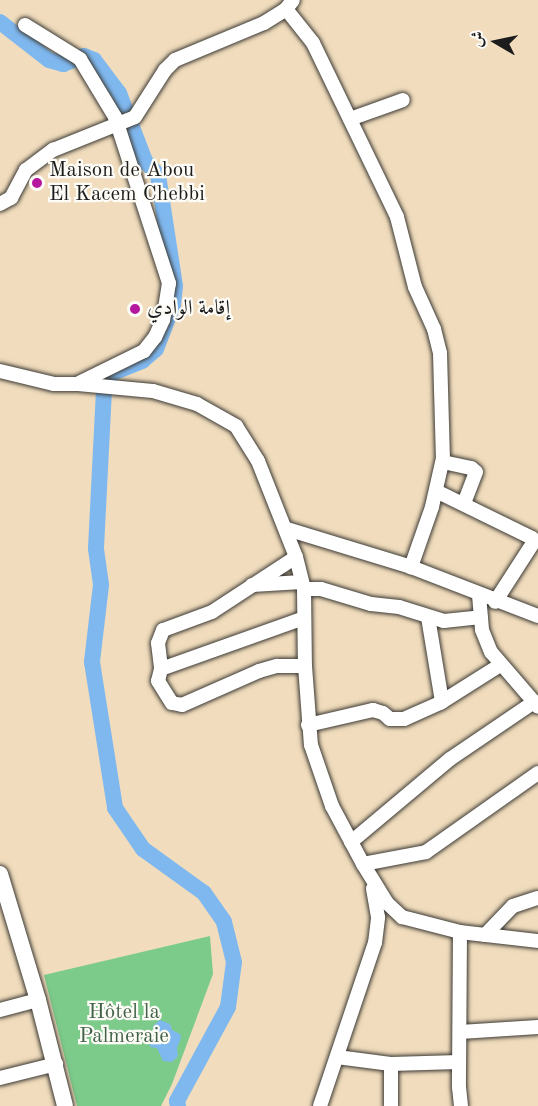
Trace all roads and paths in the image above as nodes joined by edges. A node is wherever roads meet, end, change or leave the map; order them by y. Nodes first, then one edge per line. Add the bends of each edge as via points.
1 (289, 5) edge
2 (25, 26) dead end
3 (403, 100) dead end
4 (350, 119) junction
5 (126, 121) junction
6 (0, 204) edge
7 (0, 371) edge
8 (78, 384) junction
9 (443, 462) junction
10 (436, 491) junction
11 (464, 504) junction
12 (287, 529) junction
13 (296, 557) junction
14 (411, 567) junction
15 (252, 585) junction
16 (303, 586) junction
17 (479, 595) junction
18 (495, 602) junction
19 (481, 616) junction
20 (538, 616) edge
21 (428, 617) junction
22 (304, 618) junction
23 (500, 665) junction
24 (305, 666) junction
25 (161, 669) junction
26 (442, 702) junction
27 (536, 704) edge
28 (308, 725) junction
29 (538, 772) edge
30 (351, 842) junction
31 (363, 864) junction
32 (0, 874) edge
33 (371, 878) junction
34 (538, 898) edge
35 (460, 932) junction
36 (485, 935) junction
37 (538, 941) edge
38 (38, 1000) junction
39 (0, 1010) edge
40 (538, 1027) edge
41 (460, 1032) junction
42 (337, 1057) junction
43 (459, 1062) junction
44 (56, 1064) junction
45 (391, 1064) junction
46 (0, 1078) edge
47 (65, 1106) edge
48 (320, 1106) edge
49 (391, 1106) edge
50 (461, 1106) edge

1 - 4 street via 313,43
1 - 5 street via 264,23 175,60
2 - 5 street via 80,59
3 - 4 street
4 - 9 street via 396,217 419,298 434,329 442,371
5 - 6 street via 53,150 26,170 11,198
5 - 8 street via 169,283 168,300 155,337 144,351
7 - 8 street via 54,384
8 - 12 street via 145,389 220,414 236,426 251,447
9 - 10 street
9 - 11 street via 476,472
10 - 11 street
10 - 14 street
11 - 18 street via 534,540
12 - 13 street
12 - 14 street
13 - 15 street
13 - 16 street
14 - 17 street
15 - 16 street
15 - 25 street via 212,612 163,630 158,643
16 - 21 street
16 - 22 street
17 - 18 street
17 - 19 street
18 - 20 street
19 - 21 street via 449,622
19 - 23 street via 485,640
21 - 26 street
22 - 24 street
22 - 25 street
23 - 26 street
23 - 27 street
24 - 25 street via 277,666 259,671 182,705 175,705 158,681
24 - 28 street
26 - 28 street via 404,719 390,719 373,710
27 - 30 street via 450,759
28 - 30 street via 321,781
29 - 31 street via 433,848
30 - 31 street
31 - 33 street
32 - 38 main road
33 - 35 street via 387,903 402,917
33 - 42 street via 378,917 375,943
34 - 36 street via 513,906
35 - 36 street
35 - 41 street
36 - 37 street
38 - 39 street
38 - 44 main road
40 - 41 street
41 - 43 street
42 - 45 street
42 - 48 street
43 - 45 street
43 - 50 street
44 - 46 street
44 - 47 main road
45 - 49 street

